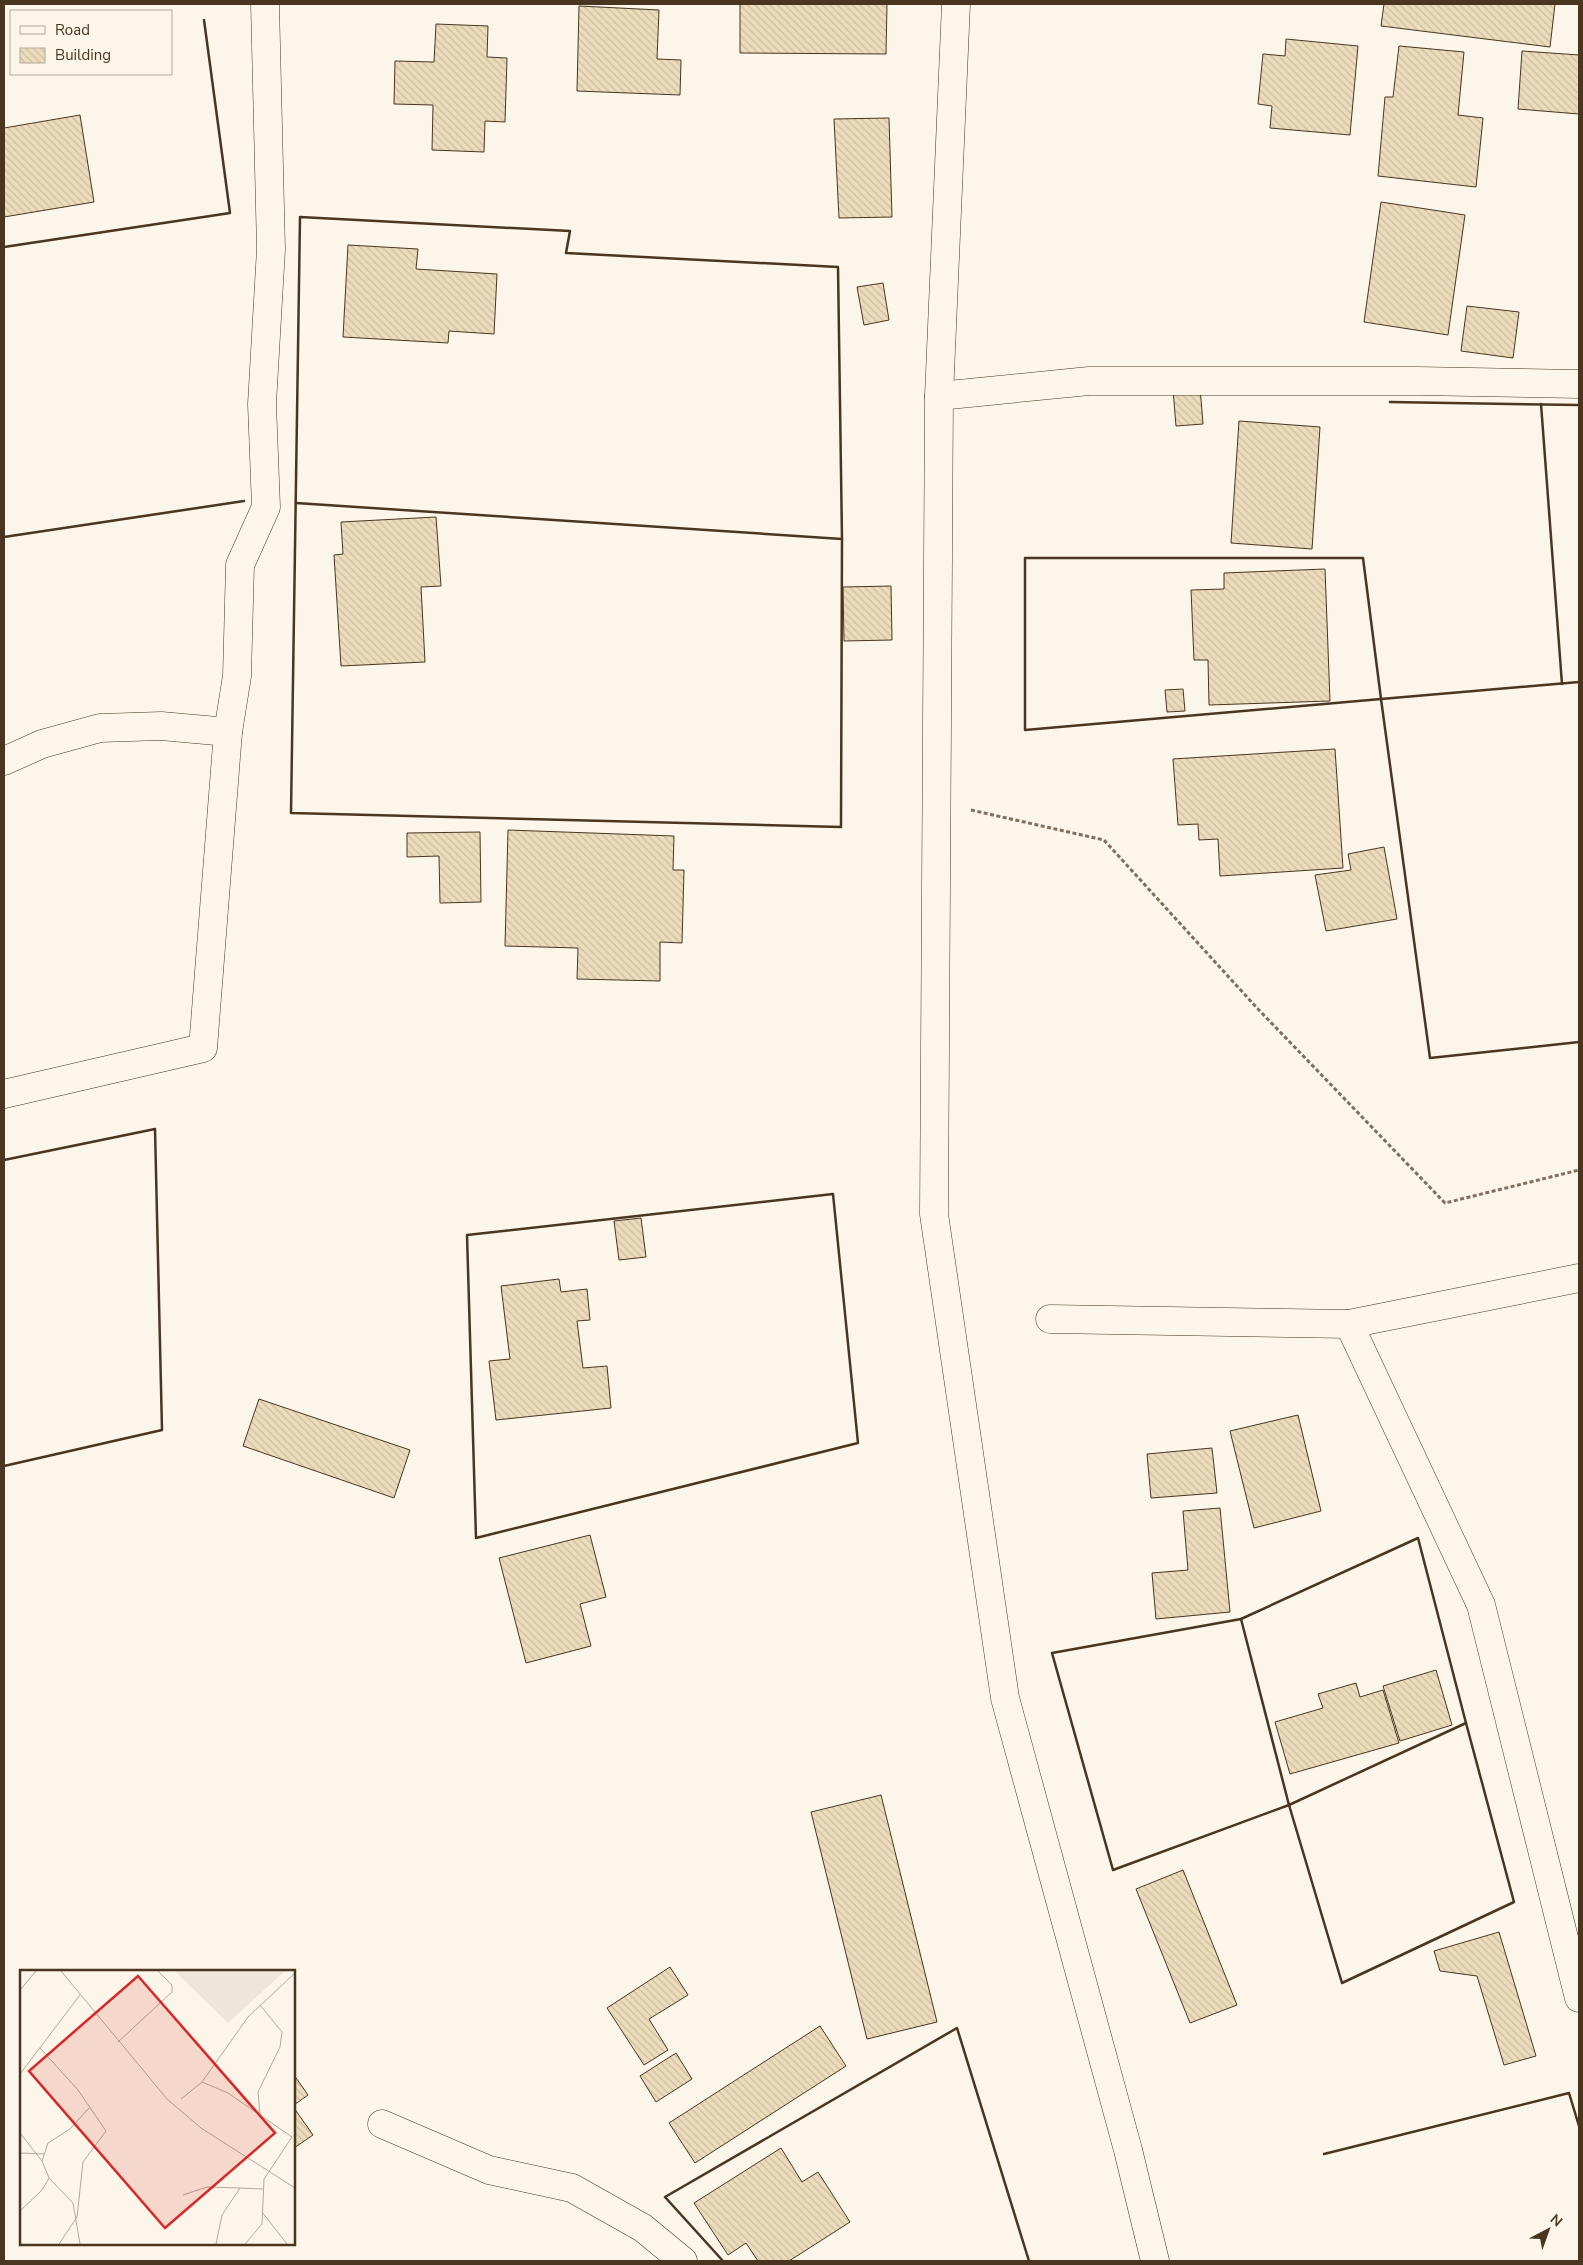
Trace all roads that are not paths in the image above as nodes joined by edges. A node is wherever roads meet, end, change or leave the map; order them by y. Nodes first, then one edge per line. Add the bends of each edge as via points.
1 (265, 4) edge
2 (956, 4) edge
3 (1579, 384) edge
4 (939, 396) junction
5 (228, 732) junction
6 (4, 761) edge
7 (4, 1094) edge
8 (1579, 1278) edge
9 (1050, 1320) dead end
10 (1350, 1324) junction
11 (1579, 1998) edge
12 (382, 2124) dead end
13 (683, 2261) edge
14 (1155, 2261) edge

1 - 5 street via 271,249 262,404 266,507 240,565 237,676
2 - 4 street
3 - 4 street via 1089,381
4 - 14 street via 934,1214 1005,1698
5 - 6 street via 161,726 100,728 42,744
5 - 7 street via 203,1048
8 - 10 street
9 - 10 street
10 - 11 street via 1481,1605
12 - 13 street via 488,2170 572,2188 644,2228

